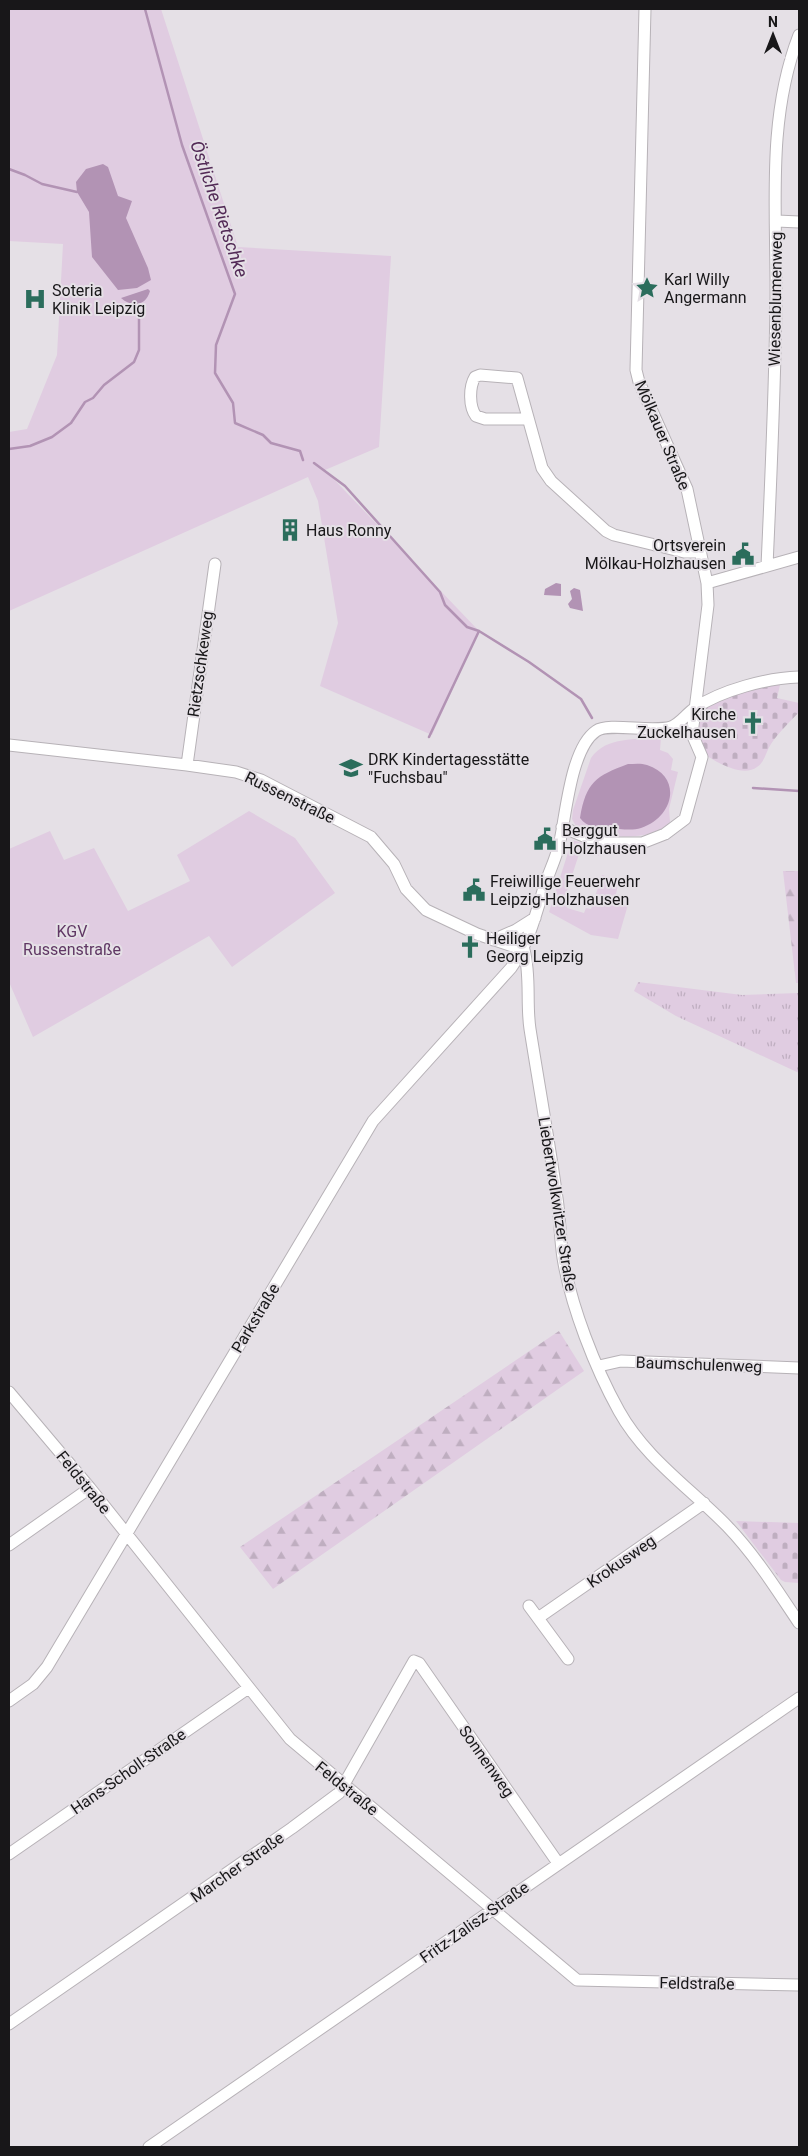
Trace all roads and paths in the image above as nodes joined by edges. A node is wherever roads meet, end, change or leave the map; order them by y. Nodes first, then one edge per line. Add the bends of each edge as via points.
1 (645, 9) edge
2 (799, 35) edge
3 (777, 221) junction
4 (799, 222) edge
5 (528, 419) junction
6 (699, 552) junction
7 (799, 558) edge
8 (215, 564) dead end
9 (767, 566) junction
10 (707, 583) junction
11 (799, 677) edge
12 (695, 708) junction
13 (9, 745) edge
14 (187, 764) junction
15 (562, 826) junction
16 (535, 918) junction
17 (493, 940) junction
18 (524, 950) junction
19 (599, 1366) junction
20 (799, 1368) edge
21 (9, 1392) edge
22 (90, 1488) junction
23 (704, 1503) junction
24 (126, 1534) junction
25 (9, 1545) edge
26 (528, 1606) dead end
27 (538, 1618) junction
28 (799, 1623) edge
29 (568, 1660) dead end
30 (414, 1661) joint
31 (247, 1688) junction
32 (799, 1698) edge
33 (9, 1701) edge
34 (344, 1785) junction
35 (9, 1854) edge
36 (558, 1863) junction
37 (493, 1909) junction
38 (799, 1985) edge
39 (9, 2024) edge
40 (148, 2147) edge

1 - 6 street, Mölkauer Straße via 636,370 687,489
2 - 3 street, Wiesenblumenweg via 784,84 778,126
3 - 4 street
3 - 9 street, Wiesenblumenweg
5 - 5 street via 517,378 475,377 472,405 476,416
5 - 6 street via 545,475 606,531 684,552
6 - 10 street, Mölkauer Straße
7 - 9 street
8 - 14 street, Rietzschkeweg
9 - 10 street
10 - 12 street, Mölkauer Straße via 708,605
11 - 12 street via 742,687
12 - 15 street via 670,727 605,728 593,734 574,772
12 - 15 street, Mölkauer Straße via 692,734 702,757 686,818 666,834 642,843 593,840
13 - 14 street, Russenstraße
14 - 17 street, Russenstraße via 236,772 261,780 363,833 381,847 406,889 426,910
15 - 16 street via 560,842
16 - 17 street
16 - 18 street
17 - 18 street, Russenstraße
18 - 19 street, Liebertwolkwitzer Straße via 528,1016 558,1199 563,1257 574,1303
18 - 24 street, Parkstraße via 373,1121
19 - 20 street, Baumschulenweg via 621,1362
19 - 23 street, Liebertwolkwitzer Straße via 618,1410 635,1437
21 - 22 street, Feldstraße
22 - 24 street, Feldstraße
22 - 25 street
23 - 27 street, Krokusweg
23 - 28 street, Liebertwolkwitzer Straße via 747,1549
24 - 31 street, Feldstraße
24 - 33 street, Parkstraße via 41,1676
26 - 27 street
27 - 29 street
30 - 34 street, Marcher Straße
30 - 36 street, Sonnenweg via 419,1663
31 - 34 street, Feldstraße via 294,1744
31 - 35 street, Hans-Scholl-Straße
32 - 36 street, Fritz-Zalisz-Straße
34 - 37 street, Feldstraße
34 - 39 street, Marcher Straße via 339,1793 292,1828
36 - 37 street, Fritz-Zalisz-Straße
37 - 38 street, Feldstraße via 577,1980
37 - 40 street, Fritz-Zalisz-Straße

